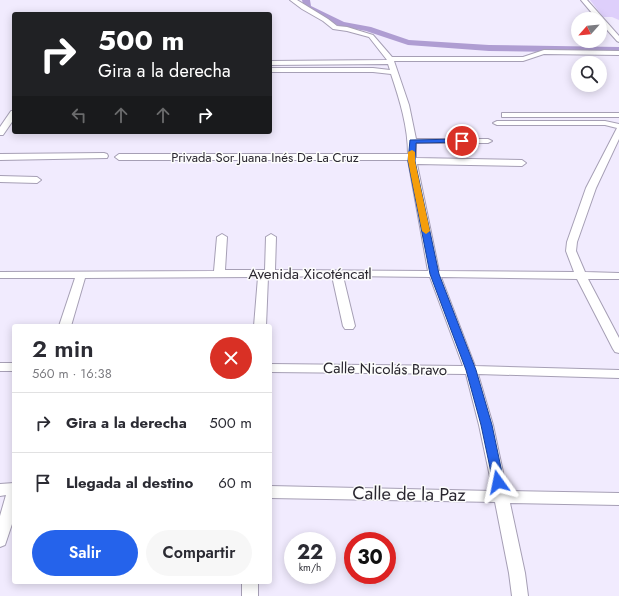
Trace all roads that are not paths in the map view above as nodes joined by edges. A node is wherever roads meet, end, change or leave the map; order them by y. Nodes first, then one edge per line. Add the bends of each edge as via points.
1 (292, 0) edge
2 (584, 0) edge
3 (619, 40) edge
4 (619, 53) edge
5 (391, 60) junction
6 (272, 62) edge
7 (272, 70) edge
8 (395, 73) junction
9 (505, 115) dead end
10 (619, 115) edge
11 (12, 116) edge
12 (497, 123) dead end
13 (619, 126) edge
14 (619, 131) edge
15 (0, 133) edge
16 (412, 141) junction
17 (488, 141) dead end
18 (607, 154) junction
19 (619, 154) edge
20 (104, 156) dead end
21 (0, 157) edge
22 (119, 157) dead end
23 (412, 159) junction
24 (522, 163) dead end
25 (0, 179) edge
26 (37, 180) dead end
27 (222, 237) dead end
28 (272, 237) dead end
29 (337, 273) junction
30 (0, 274) edge
31 (220, 274) junction
32 (266, 274) junction
33 (434, 274) junction
34 (81, 275) junction
35 (581, 276) junction
36 (619, 276) edge
37 (66, 324) edge
38 (260, 324) edge
39 (349, 326) dead end
40 (619, 349) edge
41 (0, 367) edge
42 (12, 367) edge
43 (272, 368) edge
44 (471, 370) junction
45 (619, 374) edge
46 (0, 490) edge
47 (12, 490) edge
48 (272, 492) edge
49 (502, 496) junction
50 (619, 499) edge
51 (12, 501) edge
52 (0, 540) edge
53 (250, 584) edge
54 (250, 596) edge
55 (520, 596) edge

1 - 5 street via 326,20 331,26 371,36
2 - 3 street
4 - 5 street via 546,52 532,54 523,59
5 - 6 street
5 - 8 street
7 - 8 street via 383,70
8 - 16 street
9 - 10 street
11 - 15 street
12 - 13 street via 605,123
14 - 18 street
16 - 17 street
16 - 23 street
18 - 19 street
18 - 35 street via 591,188 572,242 571,251
20 - 21 street
22 - 23 street, Privada Sor Juana Inés De La Cruz
23 - 24 street, Privada Sor Juana Inés De La Cruz
23 - 33 street
25 - 26 street
27 - 31 street
28 - 32 street
29 - 32 street, Avenida Xicoténcatl
29 - 33 street, Avenida Xicoténcatl
29 - 39 street
30 - 34 street, Avenida Xicoténcatl
31 - 32 street, Avenida Xicoténcatl
31 - 34 street, Avenida Xicoténcatl
32 - 38 street
33 - 35 street, Avenida Xicoténcatl
33 - 44 street
34 - 37 street
35 - 36 street, Avenida Xicoténcatl
35 - 40 street
41 - 42 street
43 - 44 street, Calle Nicolás Bravo
44 - 45 street, Calle Nicolás Bravo
44 - 49 street
46 - 47 street
48 - 49 street, Calle de la Paz
49 - 50 street, Calle de la Paz
49 - 55 street
51 - 52 street
53 - 54 street

